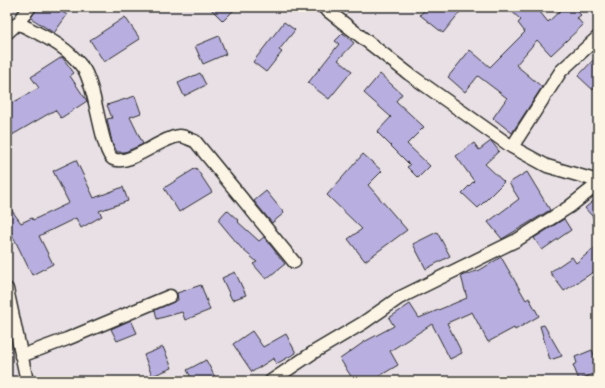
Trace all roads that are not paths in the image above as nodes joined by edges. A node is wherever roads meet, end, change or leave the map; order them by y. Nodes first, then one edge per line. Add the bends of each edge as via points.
1 (30, 7) edge
2 (323, 7) edge
3 (18, 23) junction
4 (7, 34) edge
5 (598, 37) edge
6 (512, 147) junction
7 (598, 181) edge
8 (598, 184) edge
9 (294, 262) dead end
10 (7, 289) edge
11 (170, 296) dead end
12 (21, 356) junction
13 (26, 381) edge
14 (271, 381) edge

1 - 3 street
2 - 6 street via 409,74
3 - 4 street
3 - 9 street via 65,48 84,69 95,98 106,149 112,158 120,161 132,157 167,139 182,136 194,141
5 - 6 street via 561,71
6 - 7 street via 547,166
8 - 14 street via 569,207 517,240 399,298
10 - 12 street
11 - 12 street
12 - 13 street

